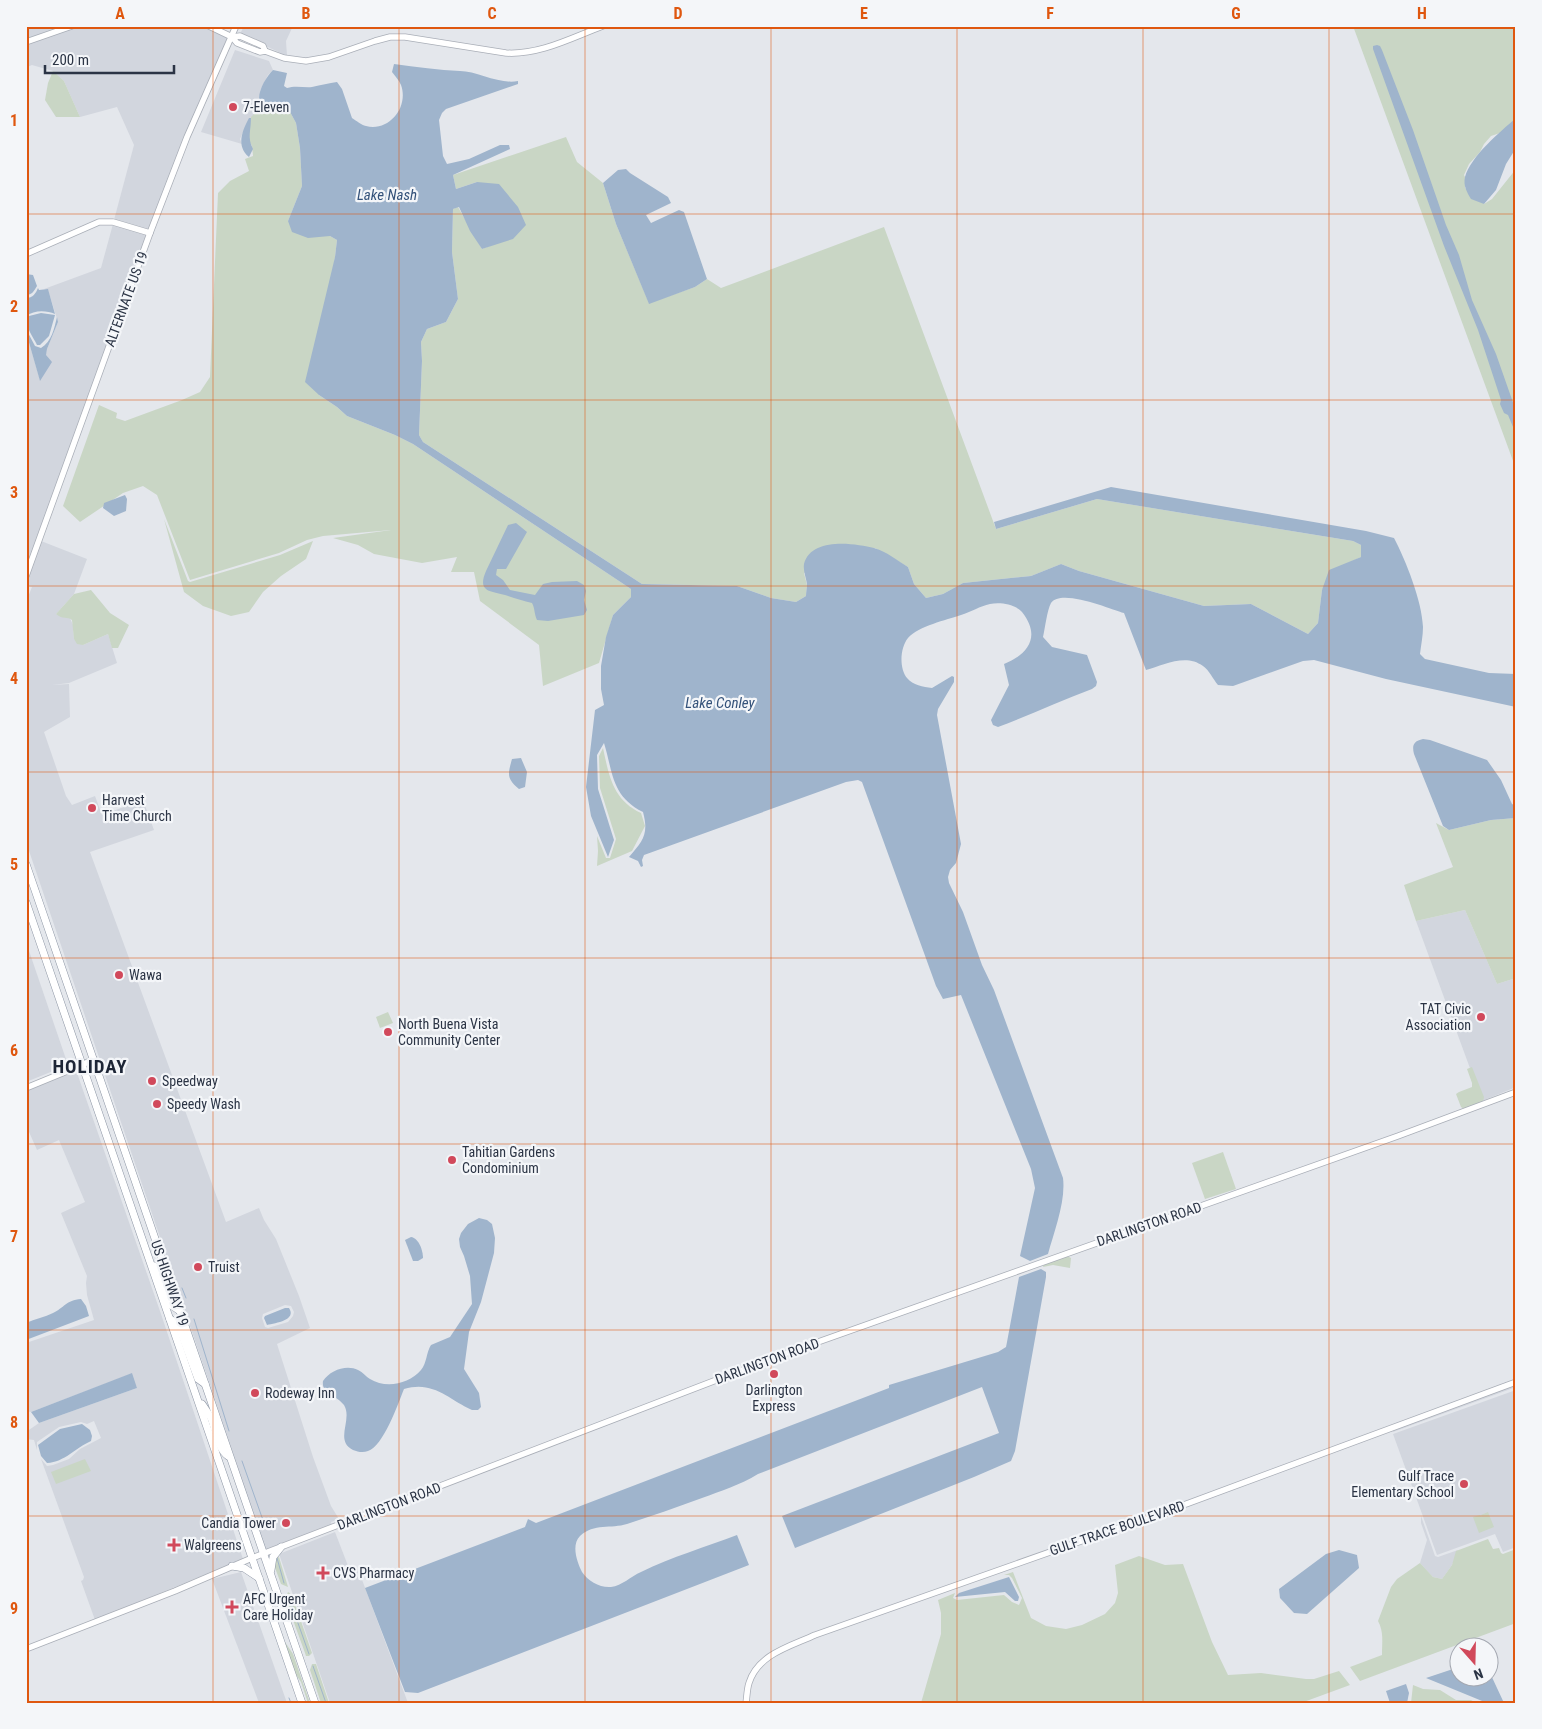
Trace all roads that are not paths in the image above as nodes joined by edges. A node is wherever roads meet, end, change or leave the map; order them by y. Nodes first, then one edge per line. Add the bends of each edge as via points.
1 (72, 26) edge
2 (209, 26) edge
3 (236, 26) edge
4 (603, 26) edge
5 (232, 36) junction
6 (26, 42) edge
7 (150, 233) junction
8 (26, 254) edge
9 (26, 576) edge
10 (26, 864) edge
11 (26, 902) edge
12 (94, 1059) junction
13 (82, 1065) junction
14 (26, 1088) edge
15 (1516, 1092) edge
16 (147, 1255) junction
17 (180, 1311) junction
18 (170, 1319) junction
19 (1516, 1382) edge
20 (206, 1384) junction
21 (194, 1390) junction
22 (230, 1456) junction
23 (281, 1547) junction
24 (264, 1554) junction
25 (252, 1558) junction
26 (232, 1566) junction
27 (271, 1576) junction
28 (259, 1578) junction
29 (26, 1649) edge
30 (302, 1703) edge
31 (315, 1703) edge
32 (746, 1703) edge

1 - 6 street
2 - 5 street
3 - 5 street, ALTERNATE US 19
4 - 5 street via 536,52 522,54 390,37 306,60 260,52 237,43
5 - 7 street, ALTERNATE US 19 via 187,137
7 - 8 street via 113,222 99,222
7 - 9 street, ALTERNATE US 19
10 - 12 highway, US HIGHWAY 19
11 - 13 highway, US HIGHWAY 19
12 - 13 street
12 - 17 highway, US HIGHWAY 19
13 - 14 street
13 - 16 highway, US HIGHWAY 19
15 - 23 street, DARLINGTON ROAD via 765,1361
16 - 17 highway via 161,1277 171,1305
16 - 18 highway, US HIGHWAY 19
17 - 20 highway, US HIGHWAY 19
18 - 20 highway via 178,1326 198,1379
18 - 21 highway, US HIGHWAY 19
19 - 32 street, GULF TRACE BOULEVARD via 1189,1503 815,1635 773,1653 756,1670 749,1683
20 - 22 highway, US HIGHWAY 19
21 - 22 highway via 210,1417 222,1449
21 - 25 highway, US HIGHWAY 19
22 - 24 highway, US HIGHWAY 19
23 - 24 street, DARLINGTON ROAD
23 - 27 highway via 273,1557
24 - 25 street, DARLINGTON ROAD
24 - 27 highway, US HIGHWAY 19
25 - 26 street, DARLINGTON ROAD
25 - 28 highway, US HIGHWAY 19
26 - 28 highway via 244,1568
26 - 29 street, DARLINGTON ROAD
27 - 31 highway, US HIGHWAY 19
28 - 30 highway, US HIGHWAY 19

